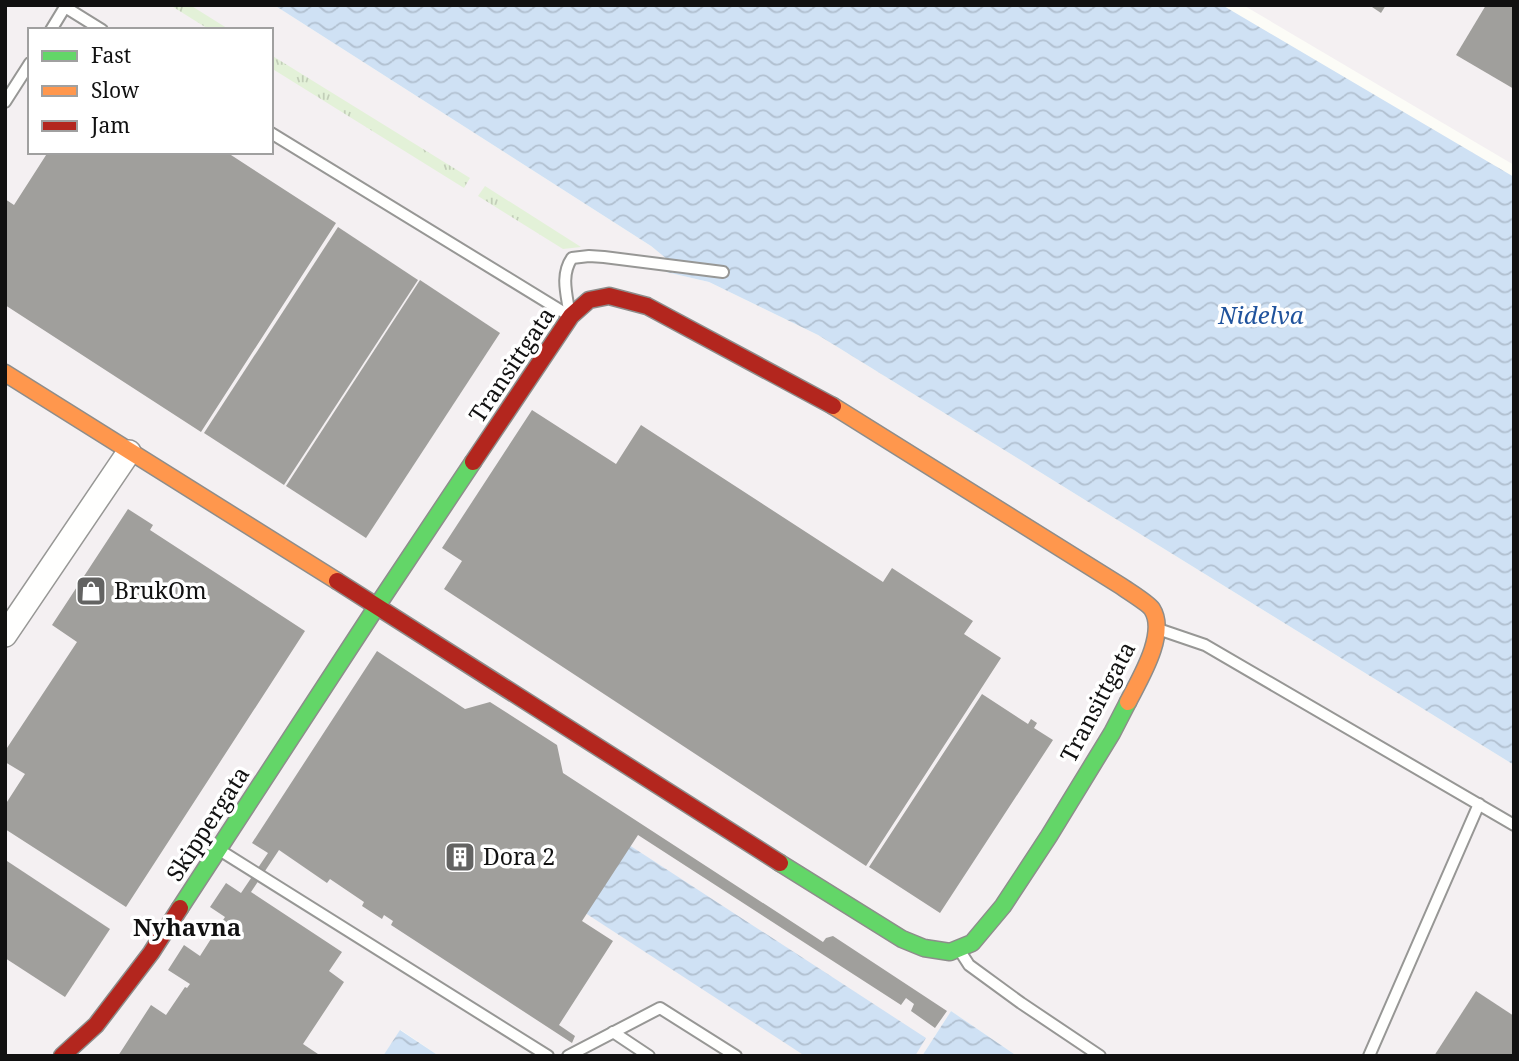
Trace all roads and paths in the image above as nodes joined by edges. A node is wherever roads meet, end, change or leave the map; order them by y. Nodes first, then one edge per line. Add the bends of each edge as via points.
1 (64, 6) edge
2 (52, 28) edge
3 (99, 28) edge
4 (28, 67) edge
5 (5, 103) edge
6 (273, 134) edge
7 (723, 272) dead end
8 (570, 316) junction
9 (5, 373) edge
10 (129, 452) junction
11 (377, 606) junction
12 (1158, 629) junction
13 (5, 635) edge
14 (1479, 804) junction
15 (1514, 825) edge
16 (218, 850) junction
17 (959, 948) junction
18 (613, 1032) junction
19 (62, 1056) edge
20 (548, 1056) edge
21 (568, 1056) edge
22 (649, 1056) edge
23 (736, 1056) edge
24 (1100, 1056) edge
25 (1369, 1056) edge

1 - 2 lane
1 - 3 lane
4 - 5 lane
6 - 8 lane
7 - 8 lane via 604,257 572,258 566,266 565,284
8 - 11 street, Transittgata
8 - 12 street, Transittgata via 589,300 609,296 648,306 837,408 984,499 1152,609
9 - 10 street
10 - 11 street
10 - 13 street
11 - 16 street, Skippergata
11 - 17 street via 902,939 924,948 950,952
12 - 14 lane via 1205,645
12 - 17 street, Transittgata via 1150,659 1119,721 1049,836 1003,906 972,943
14 - 15 lane
14 - 25 lane
16 - 19 street, Skippergata via 112,1005
16 - 20 lane
17 - 24 lane via 969,965
18 - 21 lane
18 - 22 lane
18 - 23 lane via 660,1008

